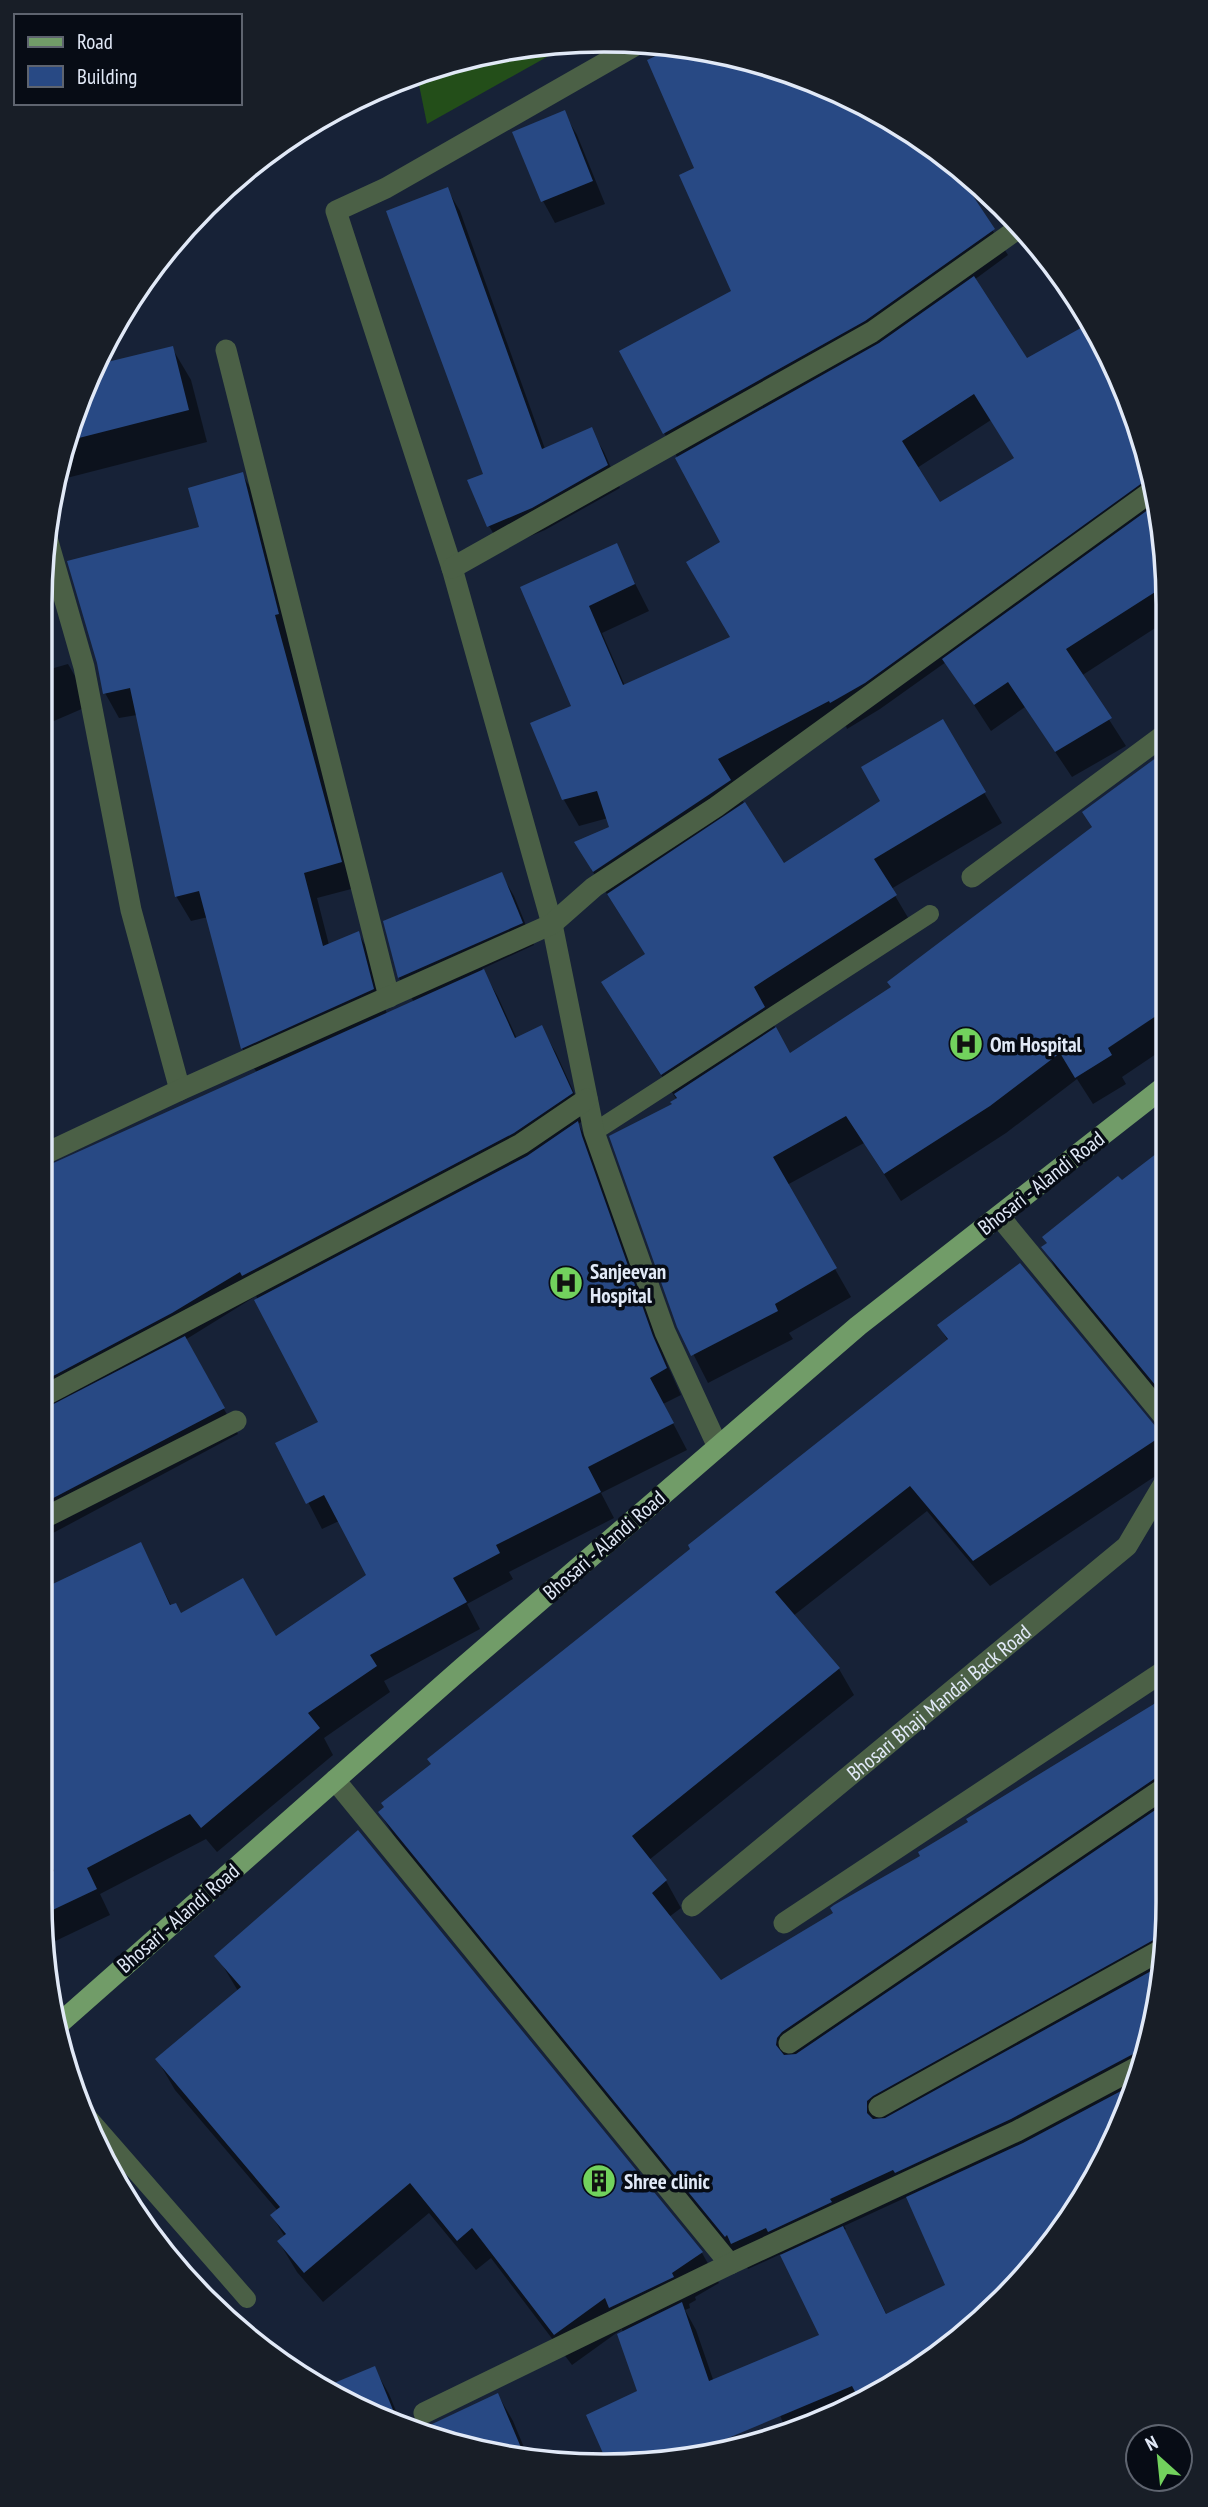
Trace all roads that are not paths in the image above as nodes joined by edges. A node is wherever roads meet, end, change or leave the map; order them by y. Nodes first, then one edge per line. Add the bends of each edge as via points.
1 (622, 53) edge
2 (1012, 233) edge
3 (226, 350) dead end
4 (1145, 496) edge
5 (54, 563) edge
6 (452, 568) junction
7 (1156, 741) edge
8 (972, 877) dead end
9 (930, 914) dead end
10 (552, 924) junction
11 (389, 997) junction
12 (180, 1090) junction
13 (1156, 1093) edge
14 (587, 1099) junction
15 (594, 1132) junction
16 (52, 1150) edge
17 (999, 1216) junction
18 (52, 1392) edge
19 (1156, 1405) edge
20 (236, 1420) dead end
21 (718, 1447) junction
22 (1156, 1497) edge
23 (52, 1515) edge
24 (1156, 1676) edge
25 (335, 1780) junction
26 (1156, 1793) edge
27 (692, 1906) dead end
28 (784, 1923) dead end
29 (1153, 1955) edge
30 (65, 2020) edge
31 (789, 2043) dead end
32 (1129, 2072) edge
33 (880, 2107) dead end
34 (103, 2135) edge
35 (730, 2264) junction
36 (247, 2299) dead end
37 (425, 2413) dead end

1 - 6 street via 386,188 336,211
2 - 6 street via 872,332
3 - 11 street
4 - 10 street via 716,807 594,887
5 - 12 street via 85,667 131,910
6 - 10 street
7 - 8 street
9 - 15 lane
10 - 11 street
10 - 14 street
11 - 12 street
12 - 16 street
13 - 17 main road, Bhosari - Alandi Road
14 - 15 street
14 - 18 street via 521,1144
15 - 21 street via 665,1332
17 - 19 street
17 - 21 main road, Bhosari - Alandi Road via 858,1326
20 - 23 street
21 - 25 main road, Bhosari - Alandi Road
22 - 27 street, Bhosari Bhaji Mandai Back Road via 1127,1546
24 - 28 street
25 - 30 main road, Bhosari - Alandi Road
25 - 35 street
26 - 31 street
29 - 33 street
32 - 35 street via 1017,2131
34 - 36 lane
35 - 37 street

